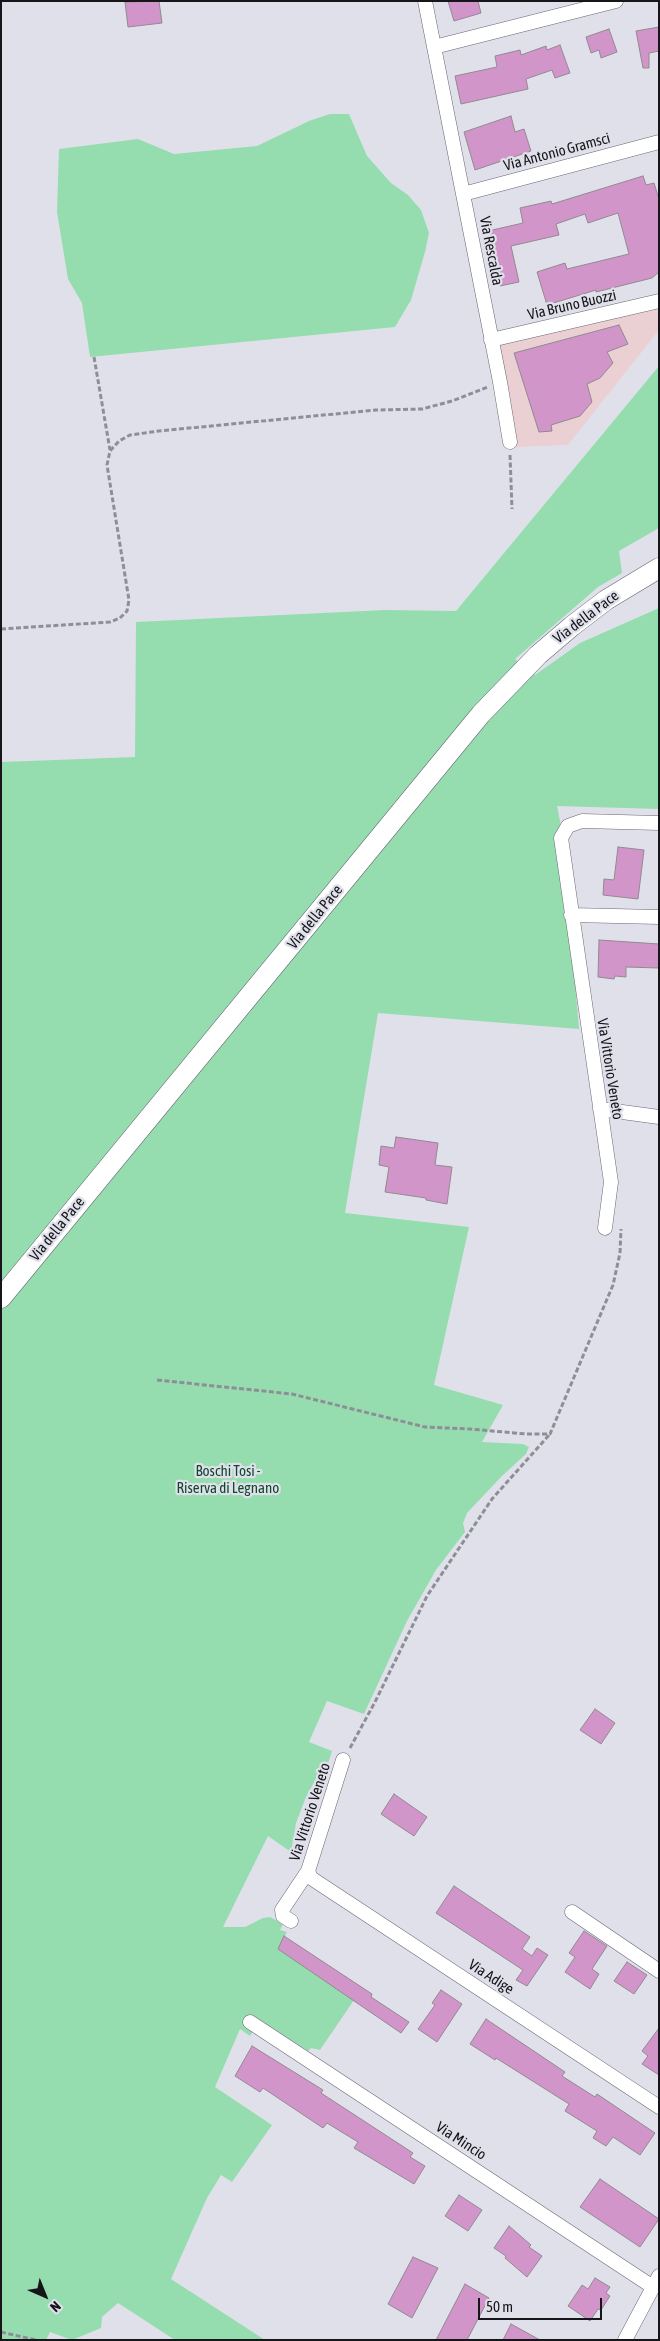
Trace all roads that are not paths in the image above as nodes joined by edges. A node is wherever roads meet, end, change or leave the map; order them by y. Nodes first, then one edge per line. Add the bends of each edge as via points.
1 (425, 1) edge
2 (616, 1) edge
3 (434, 47) junction
4 (659, 142) edge
5 (463, 194) junction
6 (659, 301) edge
7 (491, 340) junction
8 (510, 442) road end
9 (659, 568) edge
10 (659, 823) edge
11 (571, 915) junction
12 (659, 917) edge
13 (600, 1110) junction
14 (659, 1117) edge
15 (604, 1228) dead end
16 (1, 1298) edge
17 (343, 1760) road end
18 (308, 1871) junction
19 (572, 1912) dead end
20 (291, 1921) dead end
21 (659, 1971) edge
22 (250, 2022) dead end
23 (659, 2107) edge
24 (656, 2282) edge
25 (625, 2340) edge

1 - 3 street, Via Rescalda
2 - 3 street
3 - 5 street, Via Rescalda
4 - 5 street, Via Antonio Gramsci
5 - 7 street, Via Rescalda
6 - 7 street, Via Bruno Buozzi
7 - 8 street, Via Rescalda
9 - 16 main road, Via della Pace via 606,600 572,626 538,655 487,708
10 - 11 street, Via Vittorio Veneto via 582,821 568,826 561,845
11 - 12 street
11 - 13 street, Via Vittorio Veneto
13 - 14 street
13 - 15 street, Via Vittorio Veneto via 610,1182
17 - 18 street, Via Vittorio Veneto
18 - 20 street, Via Vittorio Veneto via 282,1910
18 - 23 street, Via Adige via 311,1878
19 - 21 street
22 - 24 street, Via Mincio
24 - 25 street

